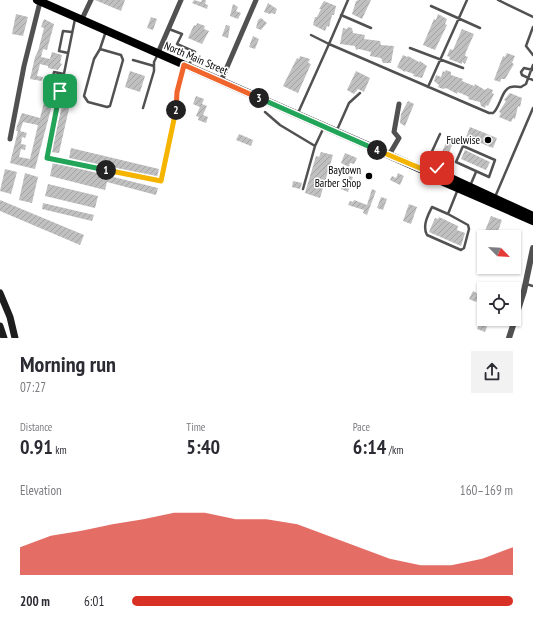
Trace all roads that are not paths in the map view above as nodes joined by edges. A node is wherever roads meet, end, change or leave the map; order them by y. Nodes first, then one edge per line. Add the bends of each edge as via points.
1 (91, 0) edge
2 (181, 0) edge
3 (256, 0) edge
4 (348, 0) edge
5 (467, 0) edge
6 (498, 0) edge
7 (38, 1) edge
8 (431, 6) dead end
9 (341, 15) junction
10 (533, 17) edge
11 (79, 18) junction
12 (459, 18) junction
13 (533, 27) edge
14 (168, 28) junction
15 (371, 28) dead end
16 (480, 28) dead end
17 (106, 31) junction
18 (72, 32) junction
19 (311, 35) dead end
20 (329, 44) junction
21 (410, 48) dead end
22 (100, 49) junction
23 (68, 53) junction
24 (158, 53) junction
25 (533, 55) edge
26 (133, 60) dead end
27 (440, 60) junction
28 (186, 65) junction
29 (533, 65) edge
30 (154, 66) junction
31 (463, 68) dead end
32 (532, 70) edge
33 (64, 74) junction
34 (528, 78) junction
35 (533, 80) edge
36 (221, 81) junction
37 (428, 87) junction
38 (60, 91) junction
39 (360, 93) dead end
40 (399, 104) dead end
41 (143, 108) dead end
42 (533, 108) edge
43 (265, 112) dead end
44 (297, 115) junction
45 (324, 127) junction
46 (336, 132) junction
47 (440, 134) dead end
48 (10, 139) dead end
49 (315, 146) junction
50 (389, 155) junction
51 (428, 160) junction
52 (420, 168) junction
53 (476, 172) junction
54 (434, 174) junction
55 (470, 186) junction
56 (303, 189) dead end
57 (458, 189) junction
58 (495, 197) junction
59 (448, 214) junction
60 (533, 216) edge
61 (533, 221) edge
62 (533, 248) edge
63 (526, 284) junction
64 (533, 286) edge
65 (0, 293) edge
66 (0, 326) edge
67 (4, 338) edge
68 (15, 338) edge
69 (509, 338) edge

1 - 11 street
2 - 14 street
3 - 36 street
4 - 9 lane
5 - 12 lane
6 - 10 lane
7 - 11 main road, North Main Street
7 - 48 street
8 - 12 lane
9 - 15 lane
9 - 20 lane
11 - 17 main road, North Main Street
11 - 18 lane
12 - 16 lane
12 - 27 lane
13 - 25 lane via 526,46
14 - 24 street
14 - 28 lane via 182,34 177,44 194,52
17 - 22 lane
17 - 24 main road, North Main Street
18 - 23 lane
18 - 23 lane via 62,31 58,51
19 - 20 lane
20 - 37 lane
20 - 44 lane
21 - 27 lane
22 - 22 lane via 121,55 123,60 110,106 107,107 88,102 84,96 94,59
23 - 33 lane
24 - 28 main road, North Main Street
24 - 30 lane
26 - 30 lane
27 - 31 lane
27 - 37 lane
28 - 36 main road, North Main Street
28 - 38 lane via 177,92 178,101 161,181 47,158
29 - 32 lane
30 - 41 lane
32 - 34 lane
32 - 34 lane via 524,68 521,72
33 - 38 lane
33 - 38 lane via 54,72 51,84 50,90
34 - 35 lane
34 - 37 lane via 526,84 521,87 511,86 506,89 493,113
36 - 44 main road, North Main Street
39 - 46 lane via 359,97 349,103
40 - 50 street via 394,132 399,138
42 - 58 lane
43 - 49 lane via 280,125
44 - 45 main road, North Main Street
45 - 46 main road, North Main Street
45 - 49 lane
46 - 50 main road, North Main Street
47 - 51 lane
49 - 56 lane
50 - 52 main road, North Main Street
51 - 52 lane
51 - 54 lane via 437,164
52 - 54 main road, North Main Street
53 - 53 lane via 489,177 495,160 463,146 456,162
53 - 55 lane
54 - 55 main road, North Main Street via 442,174
54 - 57 main road, North Main Street via 439,180
55 - 58 main road, North Main Street
57 - 59 lane
57 - 61 main road, North Main Street
58 - 60 main road, North Main Street
59 - 59 lane via 432,207 424,228 425,232 461,250 464,248 468,225
62 - 63 street
63 - 64 lane
63 - 69 street
65 - 68 main road
66 - 67 main road

